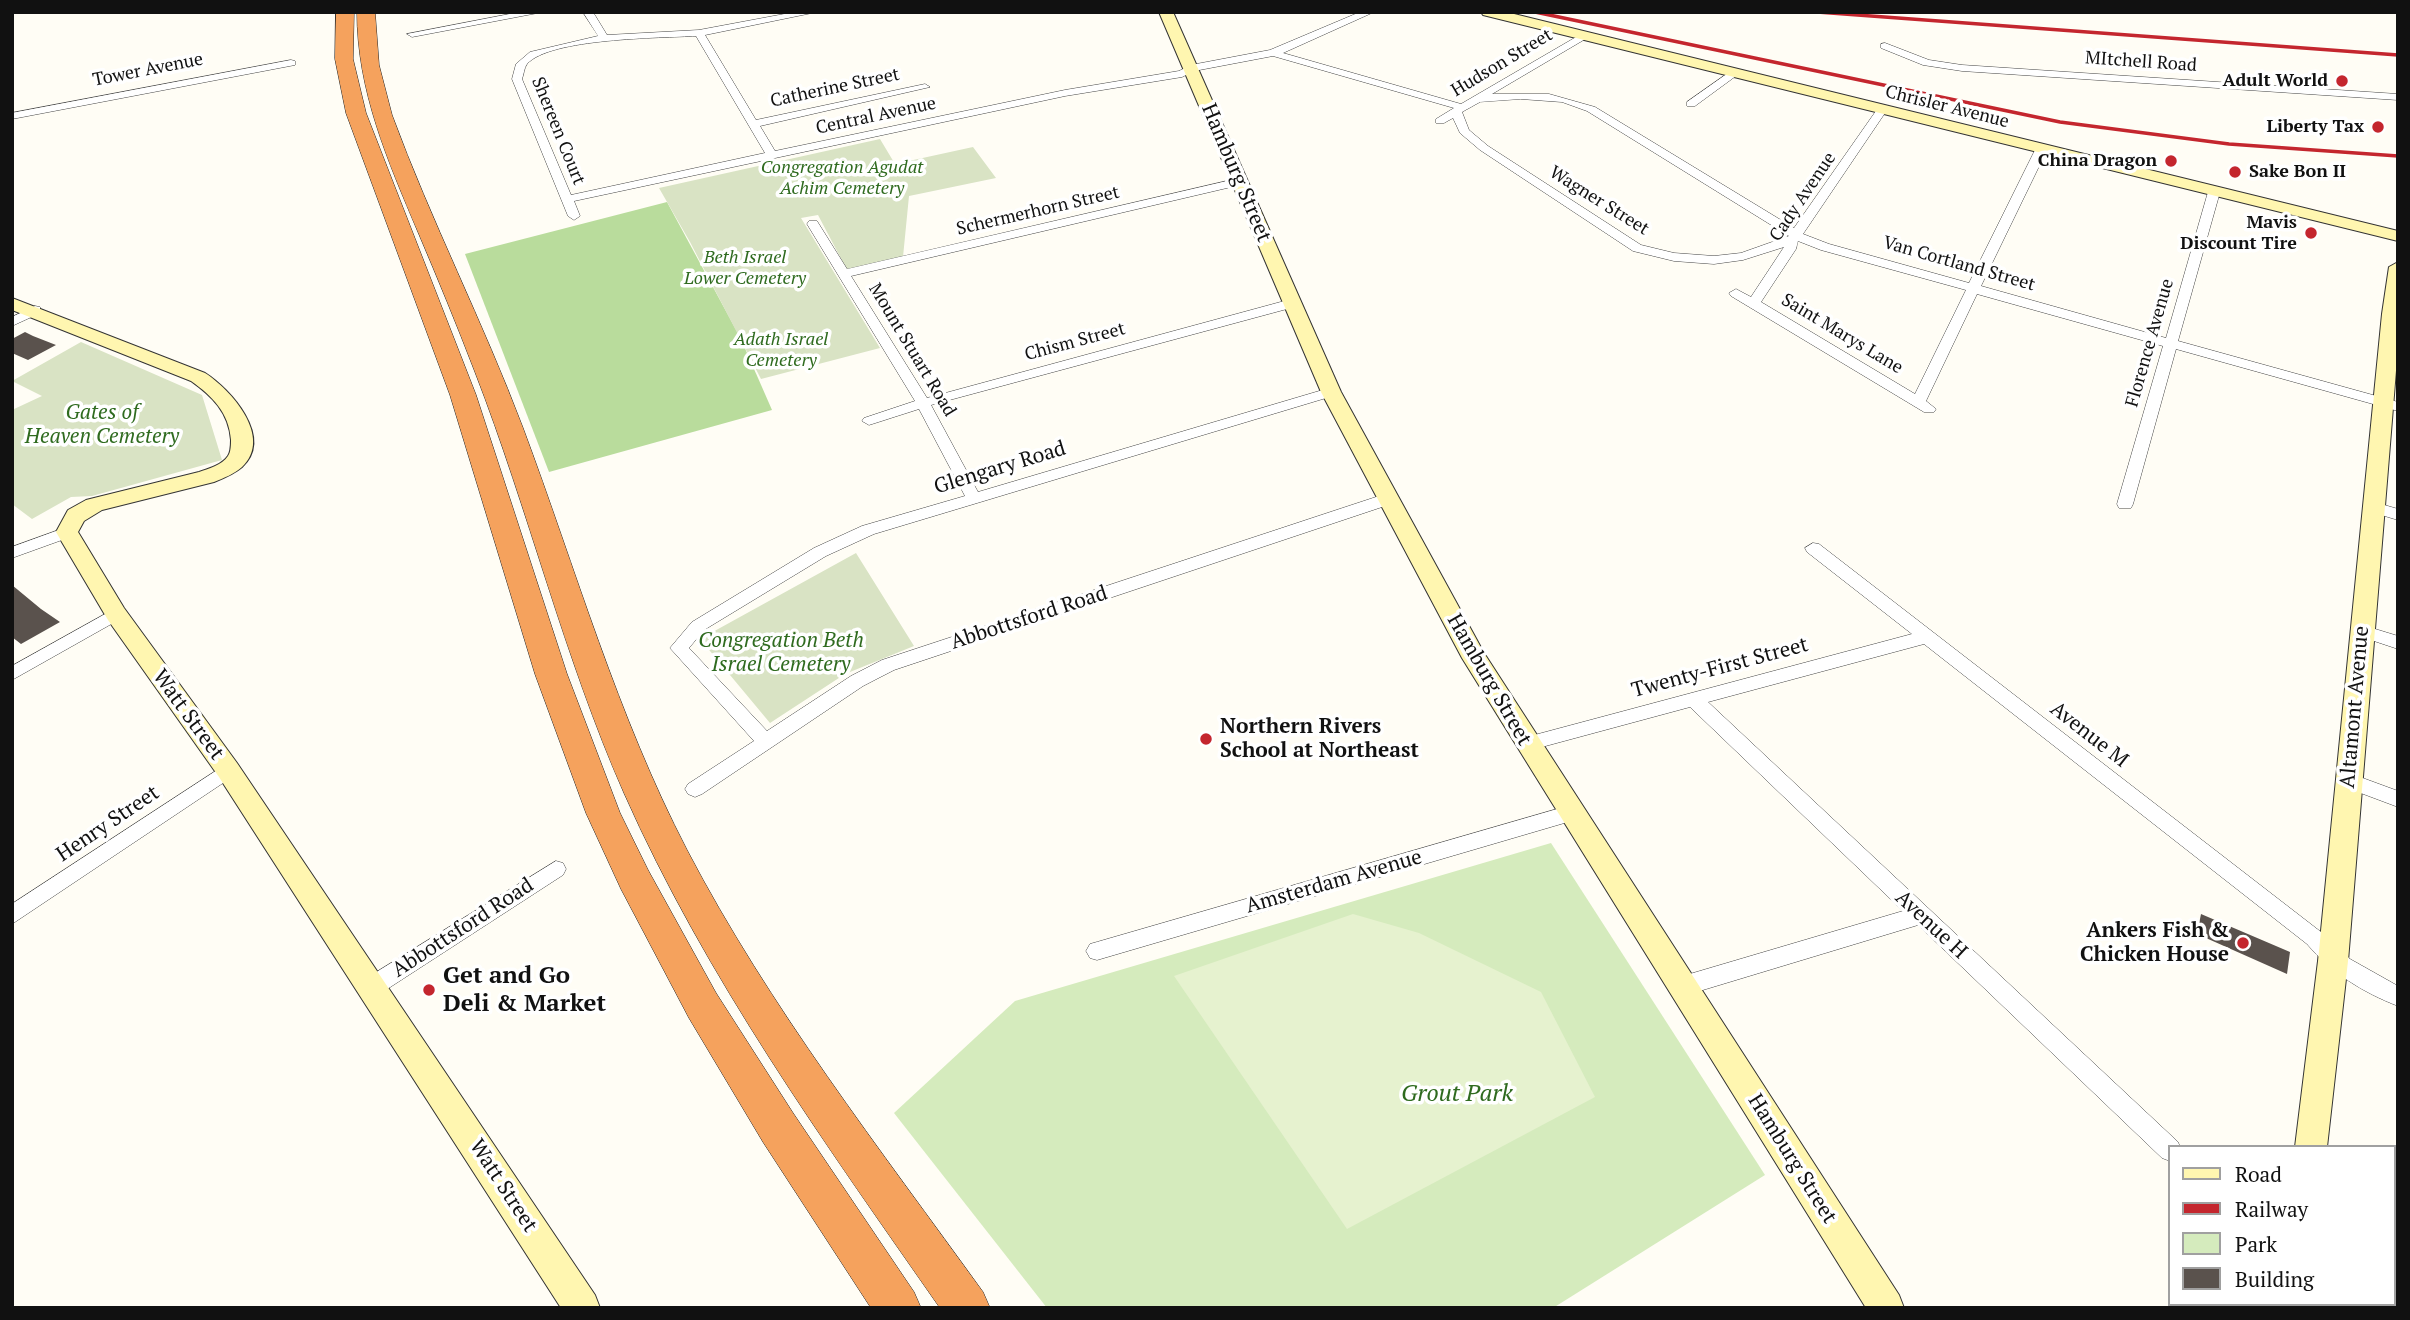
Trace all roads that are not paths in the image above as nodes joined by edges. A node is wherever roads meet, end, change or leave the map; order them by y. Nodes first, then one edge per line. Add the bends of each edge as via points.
1 (335, 12) edge
2 (345, 12) edge
3 (366, 12) edge
4 (538, 12) edge
5 (588, 12) edge
6 (812, 12) edge
7 (1154, 12) edge
8 (1166, 12) edge
9 (1369, 12) edge
10 (1488, 12) edge
11 (699, 33) junction
12 (412, 34) dead end
13 (1583, 36) junction
14 (604, 38) junction
15 (1180, 46) junction
16 (1885, 46) dead end
17 (1273, 53) junction
18 (344, 59) junction
19 (291, 63) dead end
20 (1191, 68) junction
21 (1735, 73) junction
22 (1508, 80) junction
23 (925, 87) dead end
24 (1537, 94) junction
25 (2398, 97) edge
26 (1477, 99) junction
27 (1691, 104) dead end
28 (1459, 109) junction
29 (1882, 110) junction
30 (12, 116) edge
31 (1440, 121) dead end
32 (753, 124) junction
33 (2040, 150) junction
34 (772, 156) junction
35 (1240, 182) junction
36 (2214, 192) junction
37 (567, 199) junction
38 (574, 216) dead end
39 (813, 224) dead end
40 (2398, 236) edge
41 (1795, 239) junction
42 (2398, 267) edge
43 (844, 274) junction
44 (1975, 289) junction
45 (1736, 293) dead end
46 (1293, 303) junction
47 (1753, 303) junction
48 (20, 312) edge
49 (2394, 315) edge
50 (2170, 342) junction
51 (1331, 392) junction
52 (923, 403) junction
53 (2390, 405) edge
54 (869, 421) dead end
55 (974, 498) junction
56 (1388, 499) junction
57 (2125, 505) dead end
58 (2386, 511) edge
59 (66, 532) junction
60 (1813, 548) dead end
61 (12, 553) edge
62 (116, 614) junction
63 (2362, 631) junction
64 (1925, 637) junction
65 (2398, 643) edge
66 (12, 674) edge
67 (1692, 698) junction
68 (765, 742) junction
69 (1527, 744) junction
70 (228, 769) junction
71 (2349, 781) junction
72 (695, 789) dead end
73 (2398, 799) edge
74 (1571, 813) junction
75 (556, 869) dead end
76 (12, 915) edge
77 (1920, 915) junction
78 (1097, 951) dead end
79 (2333, 961) junction
80 (1684, 986) junction
81 (370, 988) junction
82 (2398, 996) edge
83 (2311, 1145) edge
84 (2168, 1148) edge
85 (582, 1308) edge
86 (898, 1308) edge
87 (967, 1308) edge
88 (1886, 1308) edge

1 - 18 highway
2 - 18 highway
3 - 87 highway via 369,64 386,127 508,424 607,713 643,797 749,992
4 - 12 street
5 - 14 street
6 - 11 street, Shereen Court
7 - 15 main road via 1165,41
8 - 15 main road, Hamburg Street
9 - 17 street
10 - 13 main road, Chrisler Avenue
11 - 14 street, Shereen Court
11 - 32 street
13 - 21 main road, Chrisler Avenue
13 - 22 street, Hudson Street
14 - 37 street, Shereen Court via 534,54 518,71 517,79
15 - 20 main road, Hamburg Street
16 - 25 street, MItchell Road via 1927,63 1962,68
17 - 20 street, Central Avenue
17 - 28 street
18 - 86 highway via 356,113 473,423 565,716 604,815 708,1017
19 - 30 street, Tower Avenue
20 - 34 street, Central Avenue via 1182,74 1065,93
20 - 35 main road, Hamburg Street
21 - 27 street
21 - 29 main road, Chrisler Avenue
22 - 24 street, Van Cortland Street
22 - 26 street, Hudson Street
23 - 32 street, Catherine Street
24 - 26 street, Van Cortland Street
24 - 41 street, Van Cortland Street via 1569,99 1591,109
26 - 28 street, Hudson Street
28 - 31 street, Hudson Street
28 - 41 street, Wagner Street via 1464,131 1484,148 1636,248 1663,256 1720,260
29 - 33 main road, Chrisler Avenue
29 - 41 street, Cady Avenue
32 - 34 street
33 - 36 main road, Chrisler Avenue
33 - 44 street
34 - 37 street, Central Avenue
35 - 43 street, Schermerhorn Street
35 - 46 main road, Hamburg Street
36 - 40 main road, Chrisler Avenue
36 - 50 street, Florence Avenue
37 - 38 street, Shereen Court
39 - 43 street, Mount Stuart Road
41 - 44 street, Van Cortland Street
41 - 47 street, Cady Avenue
42 - 49 main road, Altamont Avenue
43 - 52 street, Mount Stuart Road
44 - 47 street, Saint Marys Lane via 1924,406
44 - 50 street, Van Cortland Street
45 - 47 street, Saint Marys Lane
46 - 51 main road, Hamburg Street
46 - 52 street, Chism Street
48 - 59 main road via 198,377 222,393 239,423 242,442 238,459 227,469 106,501 76,514
49 - 53 main road, Altamont Avenue
50 - 53 street, Van Cortland Street
50 - 57 street, Florence Avenue
51 - 55 street, Glengary Road
51 - 56 main road, Hamburg Street
52 - 54 street, Chism Street
52 - 55 street, Mount Stuart Road
53 - 58 main road, Altamont Avenue
55 - 68 street, Glengary Road via 868,530 820,552 698,626 679,648
56 - 68 street, Abbottsford Road via 888,666 857,681
56 - 69 main road, Hamburg Street
58 - 63 main road, Altamont Avenue
59 - 61 street
59 - 62 main road, Watt Street
60 - 64 street, Avenue M
62 - 66 street
62 - 70 main road, Watt Street
63 - 65 street
63 - 71 main road, Altamont Avenue
64 - 67 street, Twenty-First Street
64 - 79 street, Avenue M via 2314,938
67 - 69 street, Twenty-First Street
67 - 77 street, Avenue H
68 - 72 street, Abbottsford Road
69 - 74 main road, Hamburg Street
70 - 76 street, Henry Street
70 - 81 main road, Watt Street
71 - 73 street
71 - 79 main road, Altamont Avenue
74 - 78 street, Amsterdam Avenue
74 - 80 main road, Hamburg Street
75 - 81 street, Abbottsford Road
77 - 80 street
77 - 84 street, Avenue H
79 - 82 street, Avenue M via 2357,978
79 - 83 main road, Altamont Avenue
80 - 88 main road, Hamburg Street
81 - 85 main road, Watt Street

